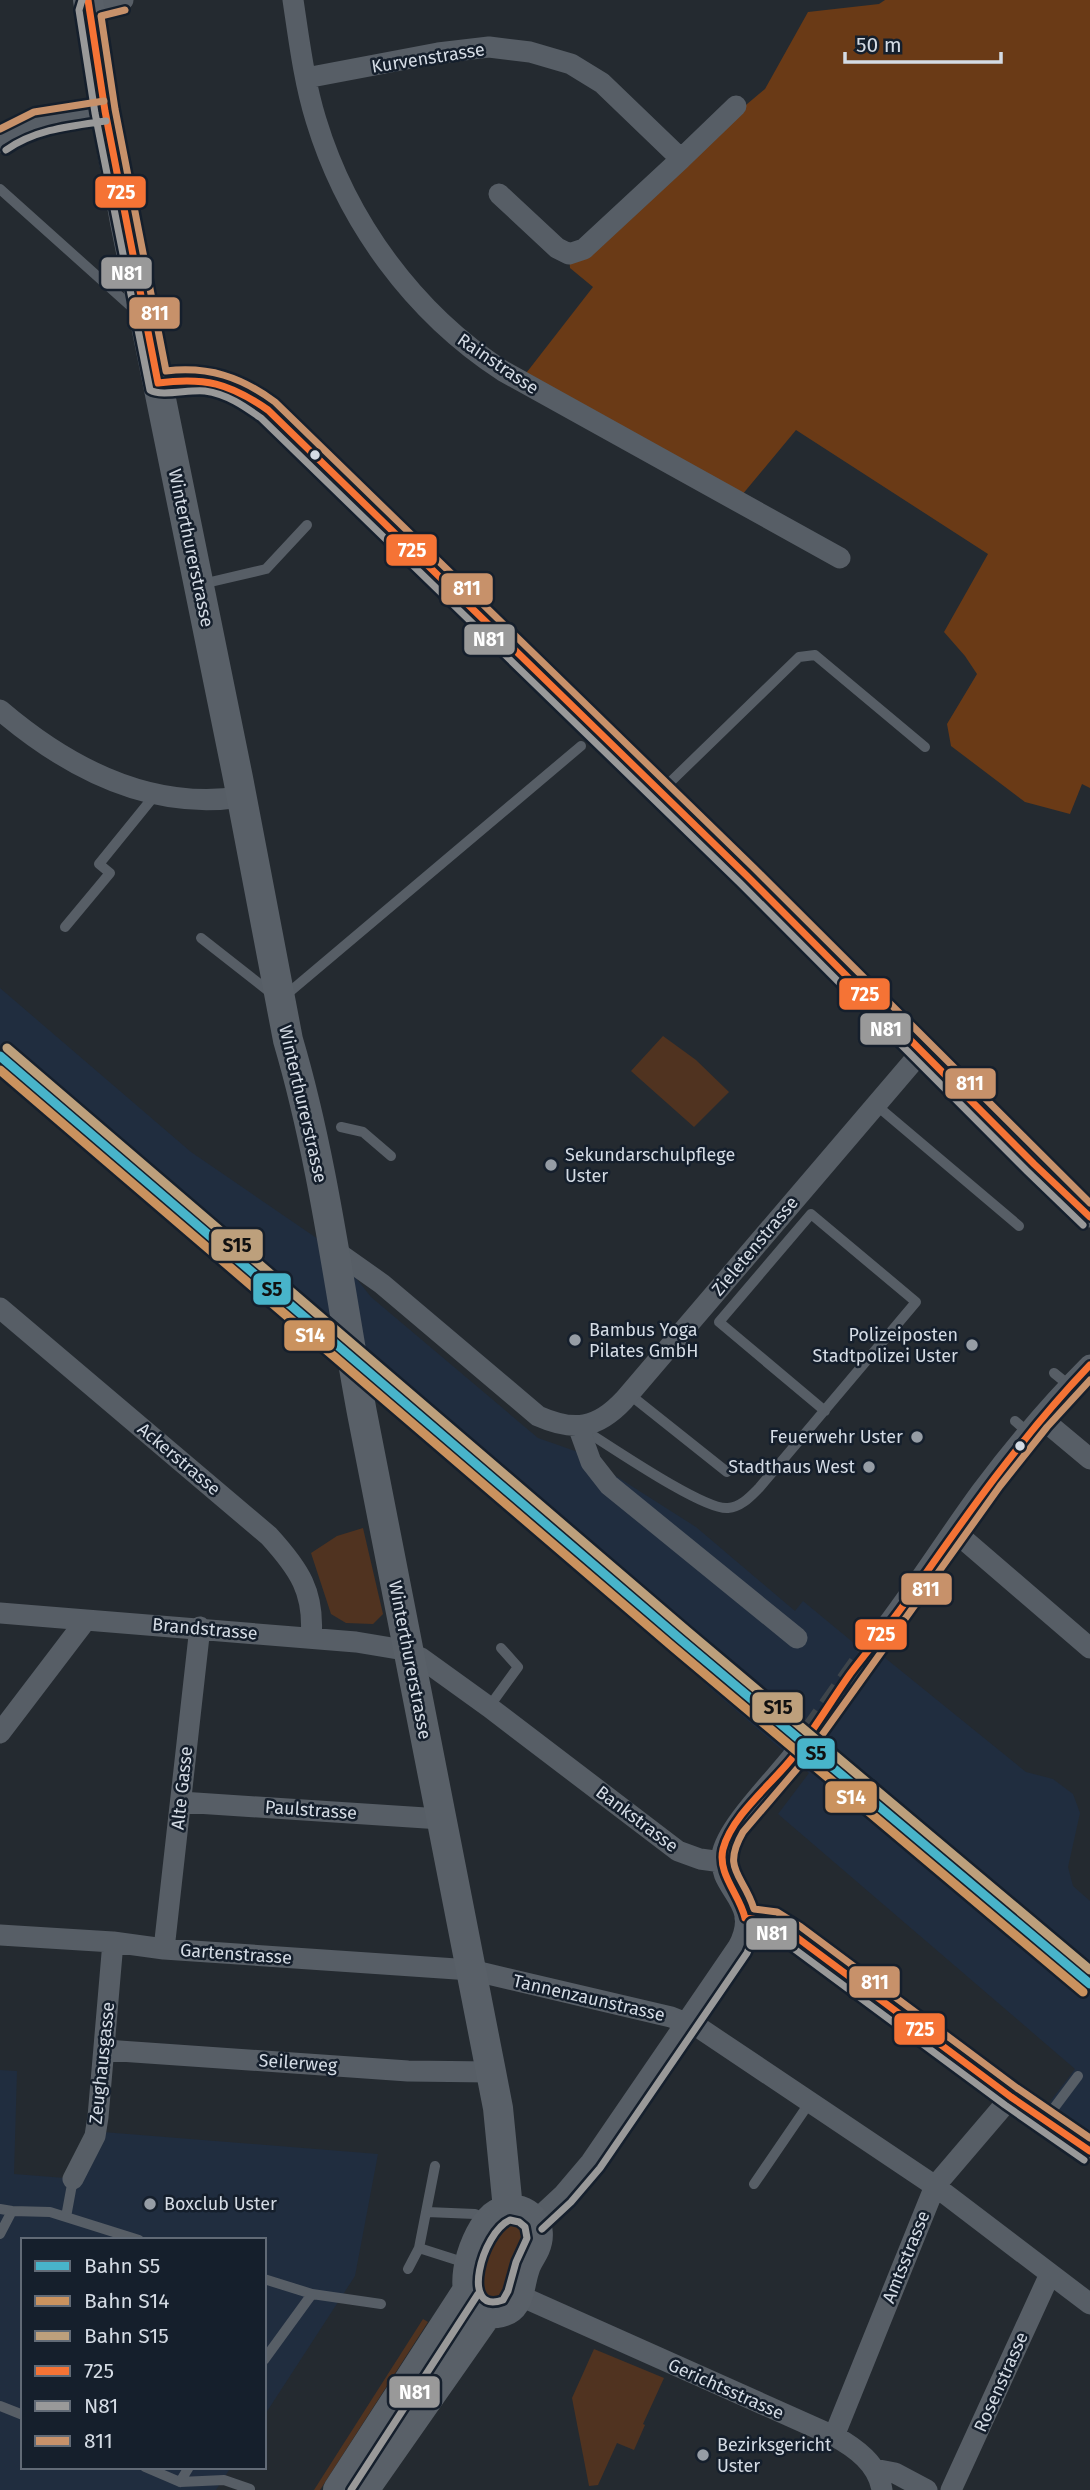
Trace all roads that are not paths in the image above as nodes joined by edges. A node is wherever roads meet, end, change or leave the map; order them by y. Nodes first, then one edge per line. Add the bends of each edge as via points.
1 (123, 0) edge
2 (293, 0) edge
3 (89, 4) edge
4 (306, 78) junction
5 (736, 106) dead end
6 (105, 111) junction
7 (0, 142) edge
8 (681, 159) junction
9 (0, 189) edge
10 (499, 194) dead end
11 (145, 318) junction
12 (158, 383) junction
13 (307, 525) dead end
14 (839, 558) dead end
15 (199, 584) junction
16 (0, 709) edge
17 (581, 746) dead end
18 (925, 747) dead end
19 (660, 792) junction
20 (155, 795) junction
21 (242, 797) junction
22 (65, 926) dead end
23 (201, 938) dead end
24 (280, 1000) junction
25 (922, 1051) junction
26 (876, 1105) junction
27 (341, 1127) dead end
28 (391, 1156) dead end
29 (1090, 1217) edge
30 (1019, 1226) dead end
31 (334, 1250) junction
32 (0, 1308) edge
33 (1090, 1365) edge
34 (629, 1394) junction
35 (825, 1410) junction
36 (1028, 1424) junction
37 (578, 1426) junction
38 (1090, 1459) edge
39 (727, 1472) dead end
40 (954, 1531) junction
41 (0, 1613) edge
42 (86, 1620) junction
43 (200, 1627) junction
44 (311, 1638) junction
45 (797, 1638) dead end
46 (501, 1648) dead end
47 (1090, 1648) edge
48 (869, 1649) tunnel mouth
49 (408, 1653) junction
50 (489, 1707) junction
51 (0, 1733) edge
52 (792, 1757) tunnel mouth
53 (181, 1802) junction
54 (441, 1819) junction
55 (722, 1862) junction
56 (745, 1918) junction
57 (0, 1935) edge
58 (113, 1942) junction
59 (164, 1949) junction
60 (471, 1970) junction
61 (686, 2023) junction
62 (105, 2050) junction
63 (491, 2073) junction
64 (1078, 2076) dead end
65 (1011, 2096) junction
66 (810, 2102) junction
67 (1045, 2120) junction
68 (1090, 2151) edge
69 (435, 2166) dead end
70 (73, 2179) joint
71 (754, 2184) dead end
72 (935, 2186) junction
73 (0, 2209) edge
74 (12, 2211) junction
75 (426, 2212) junction
76 (66, 2217) junction
77 (511, 2217) junction
78 (0, 2234) edge
79 (133, 2238) edge
80 (419, 2248) junction
81 (408, 2269) dead end
82 (1050, 2274) junction
83 (469, 2276) junction
84 (266, 2280) edge
85 (312, 2294) junction
86 (518, 2295) junction
87 (381, 2304) dead end
88 (1090, 2304) edge
89 (488, 2313) junction
90 (266, 2357) edge
91 (0, 2406) edge
92 (21, 2415) edge
93 (834, 2436) junction
94 (150, 2469) edge
95 (188, 2469) edge
96 (874, 2469) junction
97 (180, 2482) junction
98 (250, 2489) edge
99 (338, 2490) edge
100 (364, 2490) edge
101 (882, 2490) edge
102 (927, 2490) edge
103 (950, 2490) edge

1 - 3 street
2 - 4 street, Rainstrasse
3 - 6 main road, Winterthurerstrasse
4 - 8 street, Kurvenstrasse via 489,47 530,52 571,64 602,83
4 - 14 street, Rainstrasse via 327,152 361,222 394,271 450,331 520,382
5 - 8 street
6 - 7 street via 42,121 22,127
6 - 11 main road, Winterthurerstrasse
8 - 10 street via 584,249 569,254
9 - 11 lane
11 - 12 main road, Winterthurerstrasse
12 - 15 main road, Winterthurerstrasse
12 - 19 street via 200,380 235,387 268,410
13 - 15 lane via 266,569
15 - 21 main road, Winterthurerstrasse
16 - 20 street via 71,762
17 - 24 lane
18 - 19 lane via 815,654 799,657
19 - 25 street
20 - 21 street via 195,800
20 - 22 lane via 99,864 110,873
21 - 24 main road, Winterthurerstrasse
23 - 24 lane
24 - 31 main road, Winterthurerstrasse
25 - 26 street, Zieletenstrasse
25 - 29 street
26 - 30 lane
26 - 34 street, Zieletenstrasse
27 - 28 lane via 363,1132
31 - 37 street via 382,1284 529,1410 551,1422
31 - 49 main road, Winterthurerstrasse
32 - 44 street, Ackerstrasse via 269,1536 303,1579 311,1610
33 - 36 street via 1062,1380
34 - 37 street, Zieletenstrasse via 604,1418
34 - 39 lane
35 - 35 lane via 916,1302 811,1214 719,1322
35 - 37 lane via 751,1496 736,1506 715,1507 694,1498
36 - 38 street
36 - 40 street
37 - 45 street via 592,1462 609,1485
40 - 47 street
40 - 48 street
41 - 42 street, Brandstrasse
42 - 43 street, Brandstrasse
42 - 51 street
43 - 44 street, Brandstrasse
43 - 53 street, Alte Gasse
44 - 49 street, Brandstrasse
46 - 50 lane via 518,1667
49 - 50 street, Bankstrasse
49 - 54 main road, Winterthurerstrasse
50 - 55 street, Bankstrasse via 678,1851
52 - 55 street via 731,1832
53 - 54 street, Paulstrasse
53 - 59 street, Alte Gasse
54 - 60 main road, Winterthurerstrasse
55 - 56 street
56 - 61 street via 738,1947
56 - 65 street via 773,1923 795,1936
57 - 58 street, Gartenstrasse
58 - 59 street, Gartenstrasse
58 - 62 street, Zeughausgasse
59 - 60 street, Gartenstrasse
60 - 61 street, Tannenzaunstrasse
60 - 63 main road, Winterthurerstrasse
61 - 66 street, Tannenzaunstrasse
61 - 77 street via 591,2162 563,2195
62 - 63 street, Seilerweg
62 - 70 street, Zeughausgasse via 94,2136
63 - 77 main road, Winterthurerstrasse
64 - 67 lane
65 - 67 street
65 - 72 street, Amtsstrasse
66 - 71 lane
66 - 72 street, Tannenzaunstrasse
67 - 68 street
69 - 75 lane
70 - 76 lane
72 - 82 street, Tannenzaunstrasse
72 - 93 street, Amtsstrasse
73 - 74 lane
74 - 76 lane
74 - 78 lane
75 - 77 lane
75 - 80 lane
76 - 79 lane
77 - 83 main road via 480,2234
77 - 86 main road, Winterthurerstrasse via 539,2234
80 - 81 lane
80 - 83 lane via 454,2258
82 - 88 street, Tannenzaunstrasse
82 - 103 street, Rosenstrasse
83 - 89 main road via 472,2301
83 - 99 main road
84 - 85 lane
85 - 87 lane
85 - 90 lane
86 - 89 main road via 510,2308
86 - 93 street, Gerichtsstrasse
89 - 100 main road
91 - 92 lane
93 - 96 street, Gerichtsstrasse via 863,2455
94 - 97 lane
95 - 97 lane
96 - 101 street
96 - 102 street, Gerichtsstrasse via 900,2475
97 - 98 lane via 224,2480

